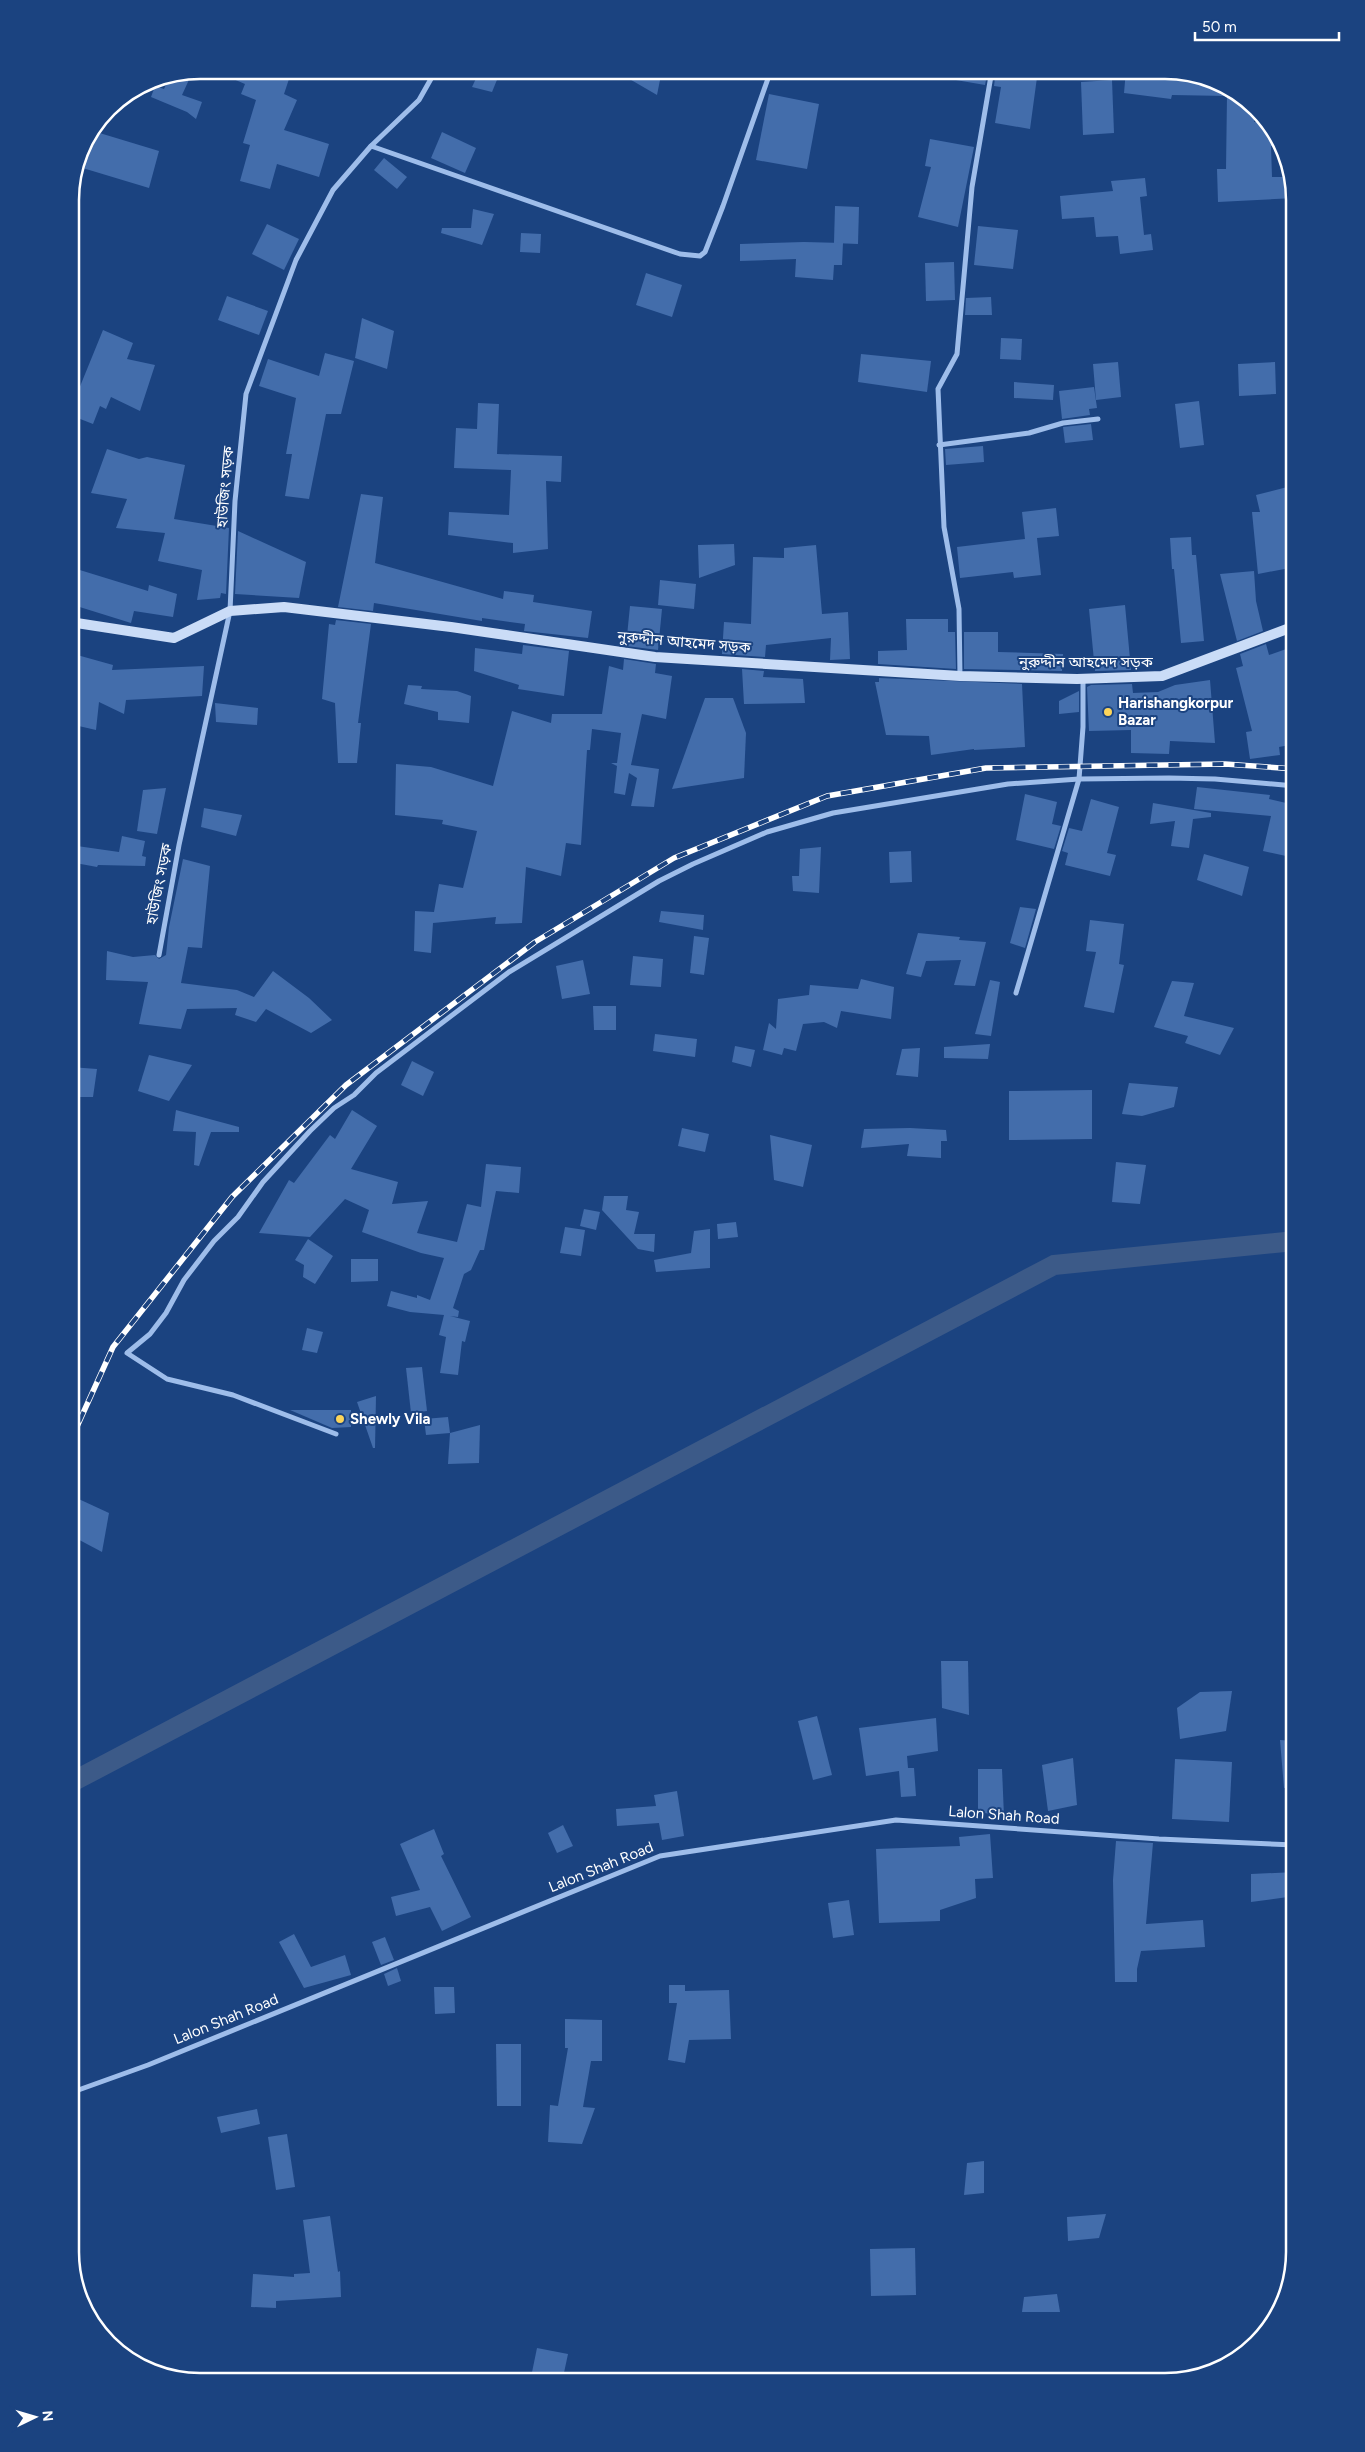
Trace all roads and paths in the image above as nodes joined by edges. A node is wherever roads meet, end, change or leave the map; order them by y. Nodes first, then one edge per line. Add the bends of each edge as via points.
1 (431, 79) edge
2 (768, 79) edge
3 (990, 79) edge
4 (371, 146) junction
5 (1098, 419) dead end
6 (939, 445) junction
7 (230, 611) junction
8 (79, 623) edge
9 (1286, 629) edge
10 (960, 676) junction
11 (1083, 679) junction
12 (1079, 779) junction
13 (1286, 785) edge
14 (159, 955) dead end
15 (1016, 993) dead end
16 (336, 1434) dead end
17 (1286, 1845) edge
18 (79, 2090) edge

1 - 4 street, হাউজিং সড়ক via 418,100
2 - 4 street via 723,206 705,252 700,256 680,254
3 - 6 street via 972,187 957,354 938,389
4 - 7 street, হাউজিং সড়ক via 333,190 296,260 246,394 235,501
5 - 6 street via 1063,423 1029,433
6 - 10 street via 944,527 959,609
7 - 8 main road, নুরুদ্দীন আহমেদ সড়ক via 174,638
7 - 10 main road, নুরুদ্দীন আহমেদ সড়ক via 284,607 655,657
7 - 14 street, হাউজিং সড়ক via 181,836
9 - 11 main road, নুরুদ্দীন আহমেদ সড়ক via 1162,676
10 - 11 main road, নুরুদ্দীন আহমেদ সড়ক
11 - 12 street
12 - 13 street via 1215,779
12 - 15 street
12 - 16 street via 1008,784 864,807 767,832 736,845 659,881 533,956 334,1108 263,1182 238,1217 214,1241 184,1280 150,1334 127,1353 166,1379 233,1395
17 - 18 street, Lalon Shah Road via 896,1820 660,1856 148,2065

